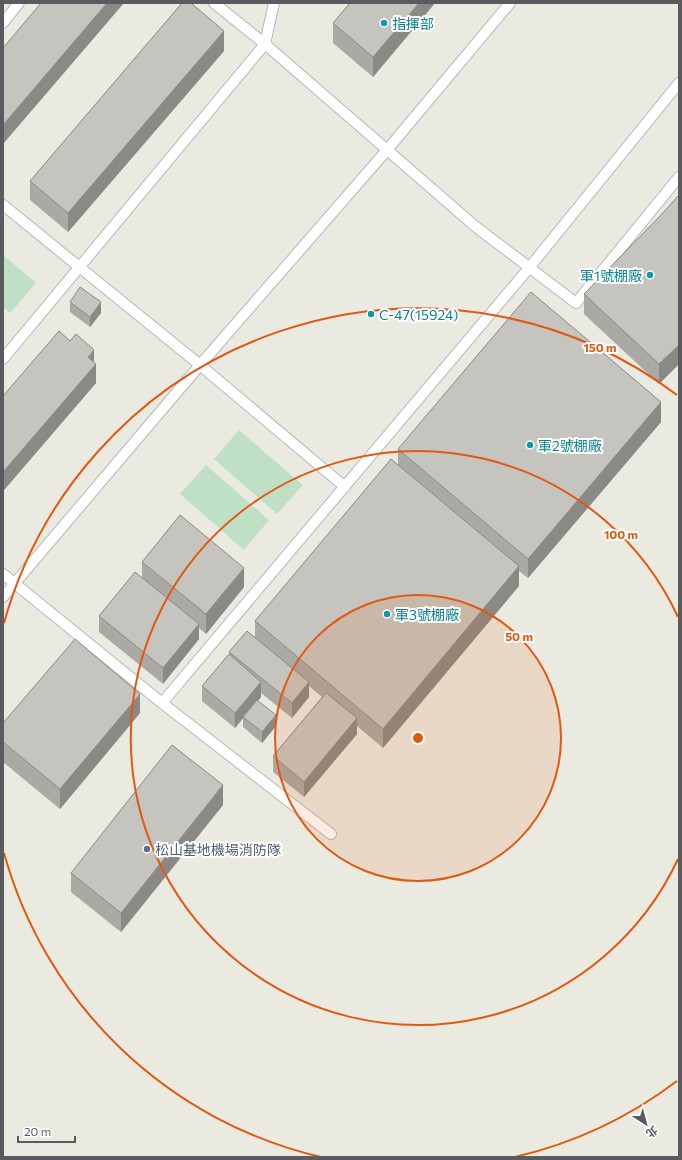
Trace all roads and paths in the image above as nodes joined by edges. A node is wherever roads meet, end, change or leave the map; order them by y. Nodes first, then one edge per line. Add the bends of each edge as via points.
1 (19, 3) edge
2 (214, 3) edge
3 (274, 3) edge
4 (510, 3) edge
5 (3, 23) edge
6 (265, 44) junction
7 (679, 83) edge
8 (388, 150) junction
9 (679, 177) edge
10 (3, 205) edge
11 (80, 266) junction
12 (529, 268) junction
13 (3, 359) edge
14 (200, 365) junction
15 (346, 486) junction
16 (3, 574) edge
17 (14, 584) junction
18 (3, 597) edge
19 (162, 703) junction
20 (331, 834) dead end

1 - 5 lane
2 - 6 lane
3 - 6 lane
4 - 8 lane
6 - 8 lane
6 - 11 lane
7 - 12 lane
8 - 12 lane via 476,227
8 - 14 lane
9 - 12 lane via 576,303
10 - 11 lane
11 - 13 lane
11 - 14 lane
12 - 15 lane
14 - 15 lane
14 - 17 lane
15 - 19 lane
16 - 17 lane
17 - 18 lane
17 - 19 lane
19 - 20 lane

